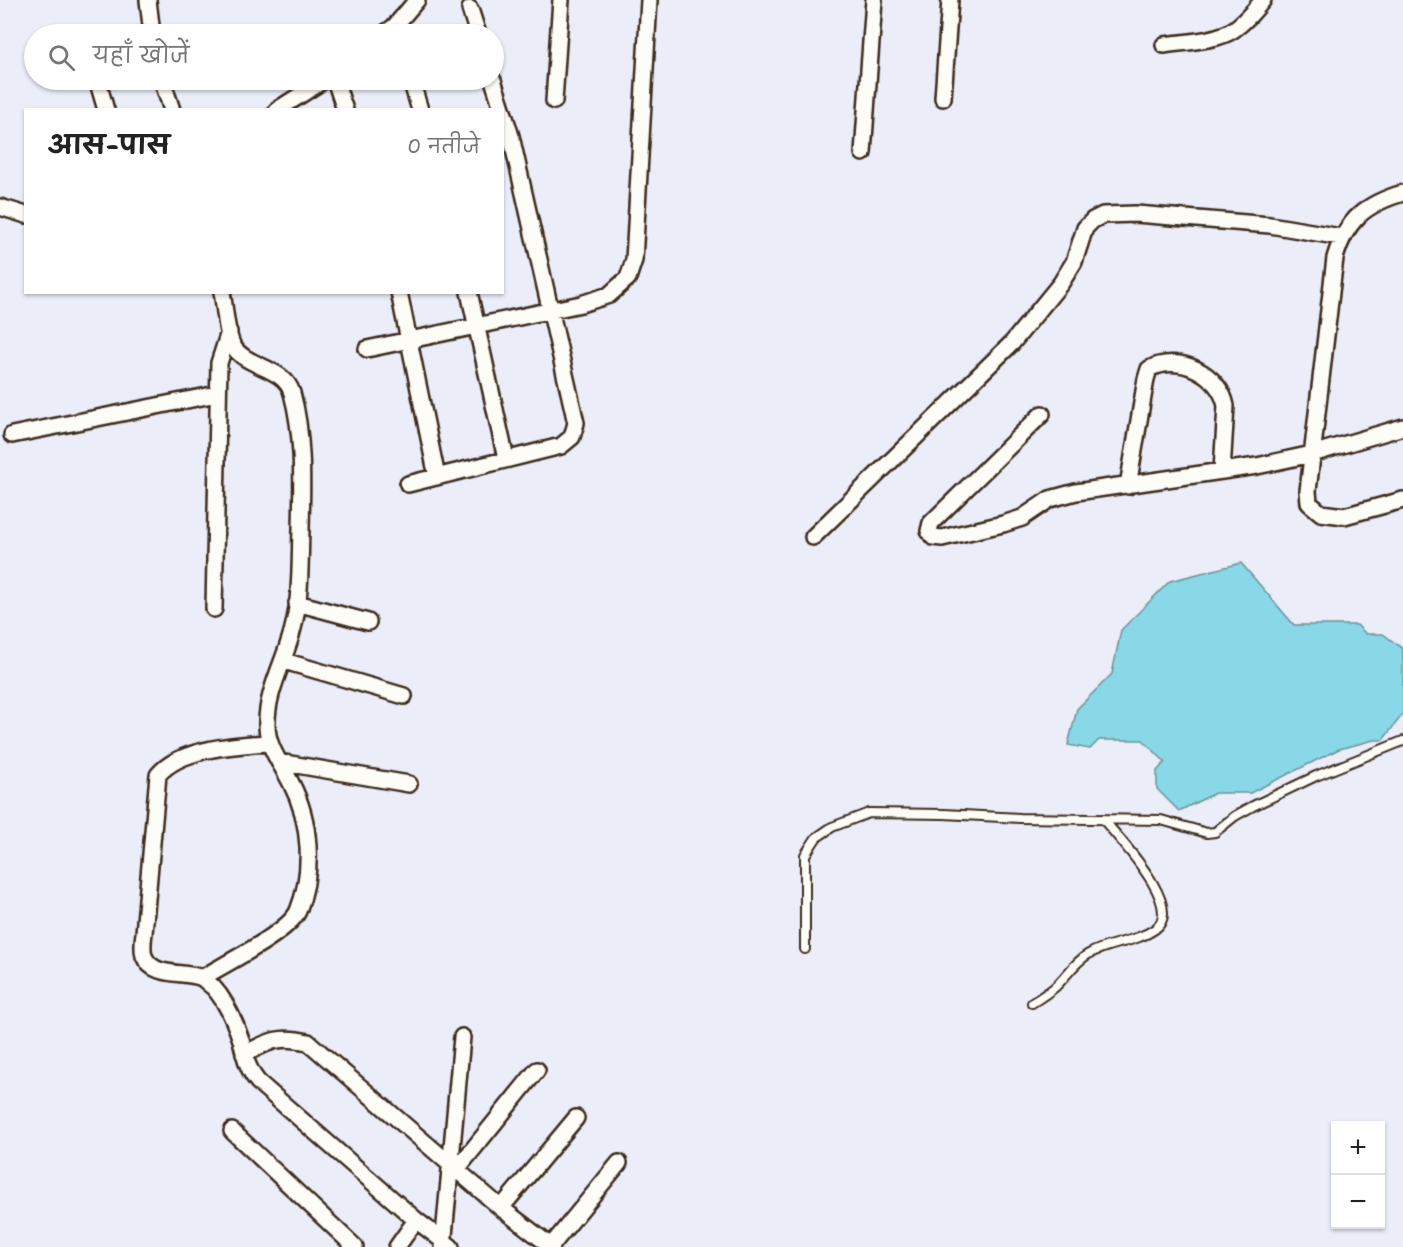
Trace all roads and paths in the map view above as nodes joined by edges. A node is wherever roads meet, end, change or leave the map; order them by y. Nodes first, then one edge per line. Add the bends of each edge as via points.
1 (148, 0) edge
2 (417, 0) edge
3 (561, 0) edge
4 (649, 0) edge
5 (873, 0) edge
6 (950, 0) edge
7 (1263, 0) edge
8 (470, 9) dead end
9 (151, 24) edge
10 (398, 24) edge
11 (475, 24) edge
12 (1164, 45) dead end
13 (100, 90) edge
14 (165, 90) edge
15 (308, 90) edge
16 (338, 90) edge
17 (414, 90) edge
18 (495, 90) edge
19 (943, 98) dead end
20 (554, 101) dead end
21 (105, 108) edge
22 (171, 108) edge
23 (280, 108) edge
24 (344, 108) edge
25 (419, 108) edge
26 (500, 108) edge
27 (507, 138) edge
28 (863, 153) dead end
29 (1403, 193) edge
30 (0, 207) edge
31 (24, 214) edge
32 (1341, 237) junction
33 (222, 294) edge
34 (399, 294) edge
35 (470, 294) edge
36 (550, 311) junction
37 (478, 326) junction
38 (230, 331) junction
39 (409, 340) junction
40 (367, 349) dead end
41 (217, 394) junction
42 (1042, 414) dead end
43 (1403, 427) edge
44 (12, 435) dead end
45 (1312, 454) junction
46 (507, 459) junction
47 (1222, 471) junction
48 (437, 477) junction
49 (408, 484) dead end
50 (1128, 486) junction
51 (1403, 500) edge
52 (813, 537) dead end
53 (297, 603) junction
54 (214, 609) dead end
55 (368, 622) dead end
56 (284, 661) junction
57 (404, 696) dead end
58 (1403, 741) edge
59 (269, 743) junction
60 (279, 762) junction
61 (409, 784) dead end
62 (1103, 819) junction
63 (805, 949) dead end
64 (202, 978) junction
65 (1032, 1003) dead end
66 (462, 1036) dead end
67 (244, 1054) junction
68 (537, 1070) dead end
69 (576, 1118) dead end
70 (232, 1131) dead end
71 (619, 1163) dead end
72 (454, 1166) junction
73 (501, 1208) junction
74 (416, 1220) junction
75 (446, 1245) edge
76 (552, 1246) edge
77 (355, 1247) edge
78 (398, 1247) edge

1 - 9 street
2 - 10 street
3 - 20 street
4 - 36 street via 634,260 628,278 609,295
5 - 28 street
6 - 19 street
7 - 12 street via 1231,32
8 - 11 street
13 - 21 street
14 - 22 street
15 - 23 street
16 - 24 street
17 - 25 street
18 - 26 street
27 - 36 street via 532,224
29 - 32 street via 1355,218
30 - 31 street
32 - 45 street via 1335,258
32 - 52 street via 1270,225 1136,214 1103,215 1093,220 1085,228 1074,262 1061,283 1012,343
33 - 38 street
34 - 39 street
35 - 37 street
36 - 37 street
36 - 46 street via 576,423 572,437 561,446
37 - 39 street
37 - 46 street
38 - 41 street via 219,363
38 - 53 street via 240,354 284,380 291,390 299,431 302,493
39 - 40 street
39 - 48 street
41 - 44 street
41 - 54 street
42 - 50 street via 931,523 929,531 933,537 1004,525 1050,499 1076,492
43 - 45 street
45 - 47 street
45 - 51 street via 1309,503 1321,513 1344,516
46 - 48 street
47 - 50 street
47 - 50 street via 1224,396 1205,374 1185,365 1158,364 1149,369 1146,379
48 - 49 street
53 - 55 street
53 - 56 street
56 - 57 street
56 - 59 street via 268,704
58 - 62 lane via 1253,806 1215,832 1161,820
59 - 60 street
59 - 64 street via 178,759 158,775 143,950 156,968
60 - 61 street
60 - 64 street via 301,806 306,828 309,855 299,906 282,929
62 - 63 lane via 868,813 832,827 816,838 805,855
62 - 65 lane via 1154,883 1163,907 1161,923 1143,935 1089,954 1074,964 1056,987
64 - 67 street via 227,1008
66 - 72 street
67 - 72 street via 280,1039 308,1042
67 - 74 street via 250,1073 258,1082
68 - 72 street
69 - 73 street
70 - 77 street
71 - 76 street
72 - 73 street
72 - 75 street
73 - 76 street
74 - 75 street
74 - 78 street

